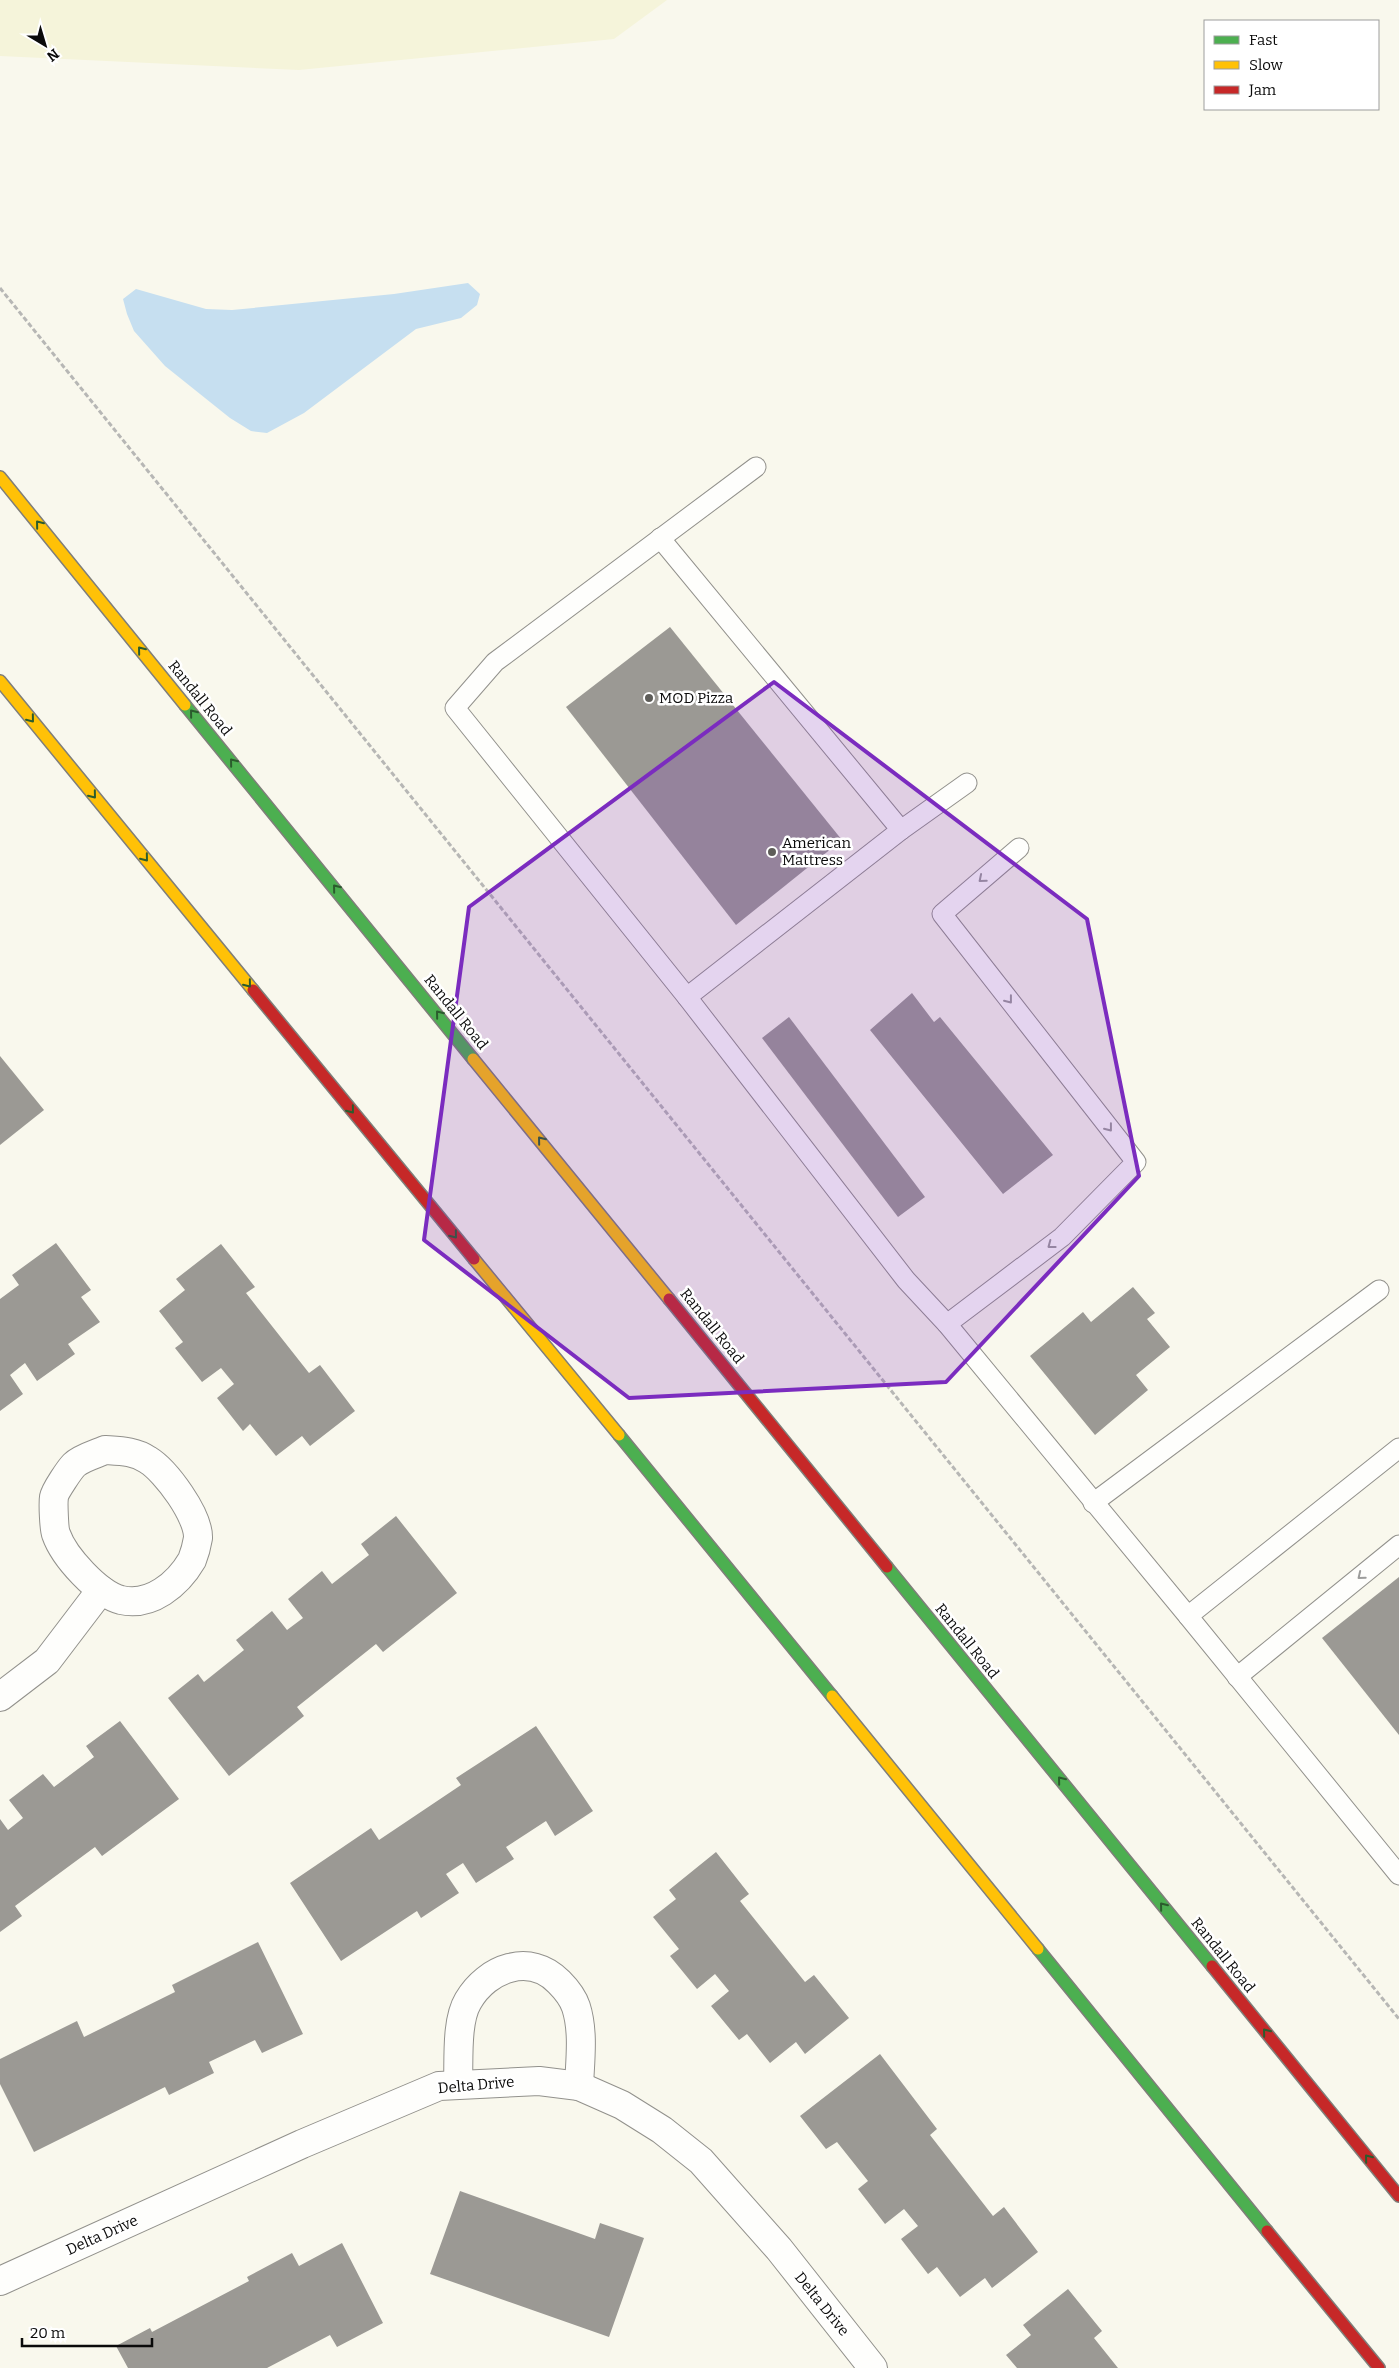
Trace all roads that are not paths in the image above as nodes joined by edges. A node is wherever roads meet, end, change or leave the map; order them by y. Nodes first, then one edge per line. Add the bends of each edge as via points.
1 (756, 467) dead end
2 (0, 477) edge
3 (660, 538) junction
4 (0, 682) edge
5 (967, 783) dead end
6 (901, 830) junction
7 (1019, 848) dead end
8 (687, 997) junction
9 (1379, 1290) dead end
10 (947, 1324) junction
11 (1399, 1448) edge
12 (1093, 1503) junction
13 (1399, 1545) edge
14 (101, 1590) junction
15 (1188, 1616) junction
16 (1237, 1677) junction
17 (0, 1697) edge
18 (1399, 1875) edge
19 (458, 2084) junction
20 (579, 2086) junction
21 (1399, 2196) edge
22 (0, 2281) edge
23 (873, 2368) edge
24 (1379, 2368) edge

1 - 3 lane
21 -> 2 main road, Randall Road
3 - 6 lane
3 - 8 lane via 495,662 455,708
4 -> 24 main road
5 - 6 lane
6 - 8 lane
7 -> 10 lane via 942,914 1136,1162 1062,1237
8 - 10 lane via 906,1280
9 - 12 lane
10 - 12 lane
11 - 15 lane
12 - 15 lane
13 -> 16 lane
14 - 14 street via 121,1600 139,1601 158,1596 176,1581 192,1559 198,1537 192,1516 175,1486 149,1460 130,1452 105,1450 75,1464 54,1496 56,1534 75,1565
14 - 17 street via 47,1661
15 - 16 lane
16 - 18 lane
19 - 20 street, Delta Drive via 539,2081
19 - 20 street via 462,2016 467,2001 492,1974 508,1967 525,1965 542,1969 556,1978 576,2006 581,2029
19 - 22 street, Delta Drive via 439,2086 302,2144
20 - 23 street, Delta Drive via 630,2110 702,2161 779,2249

